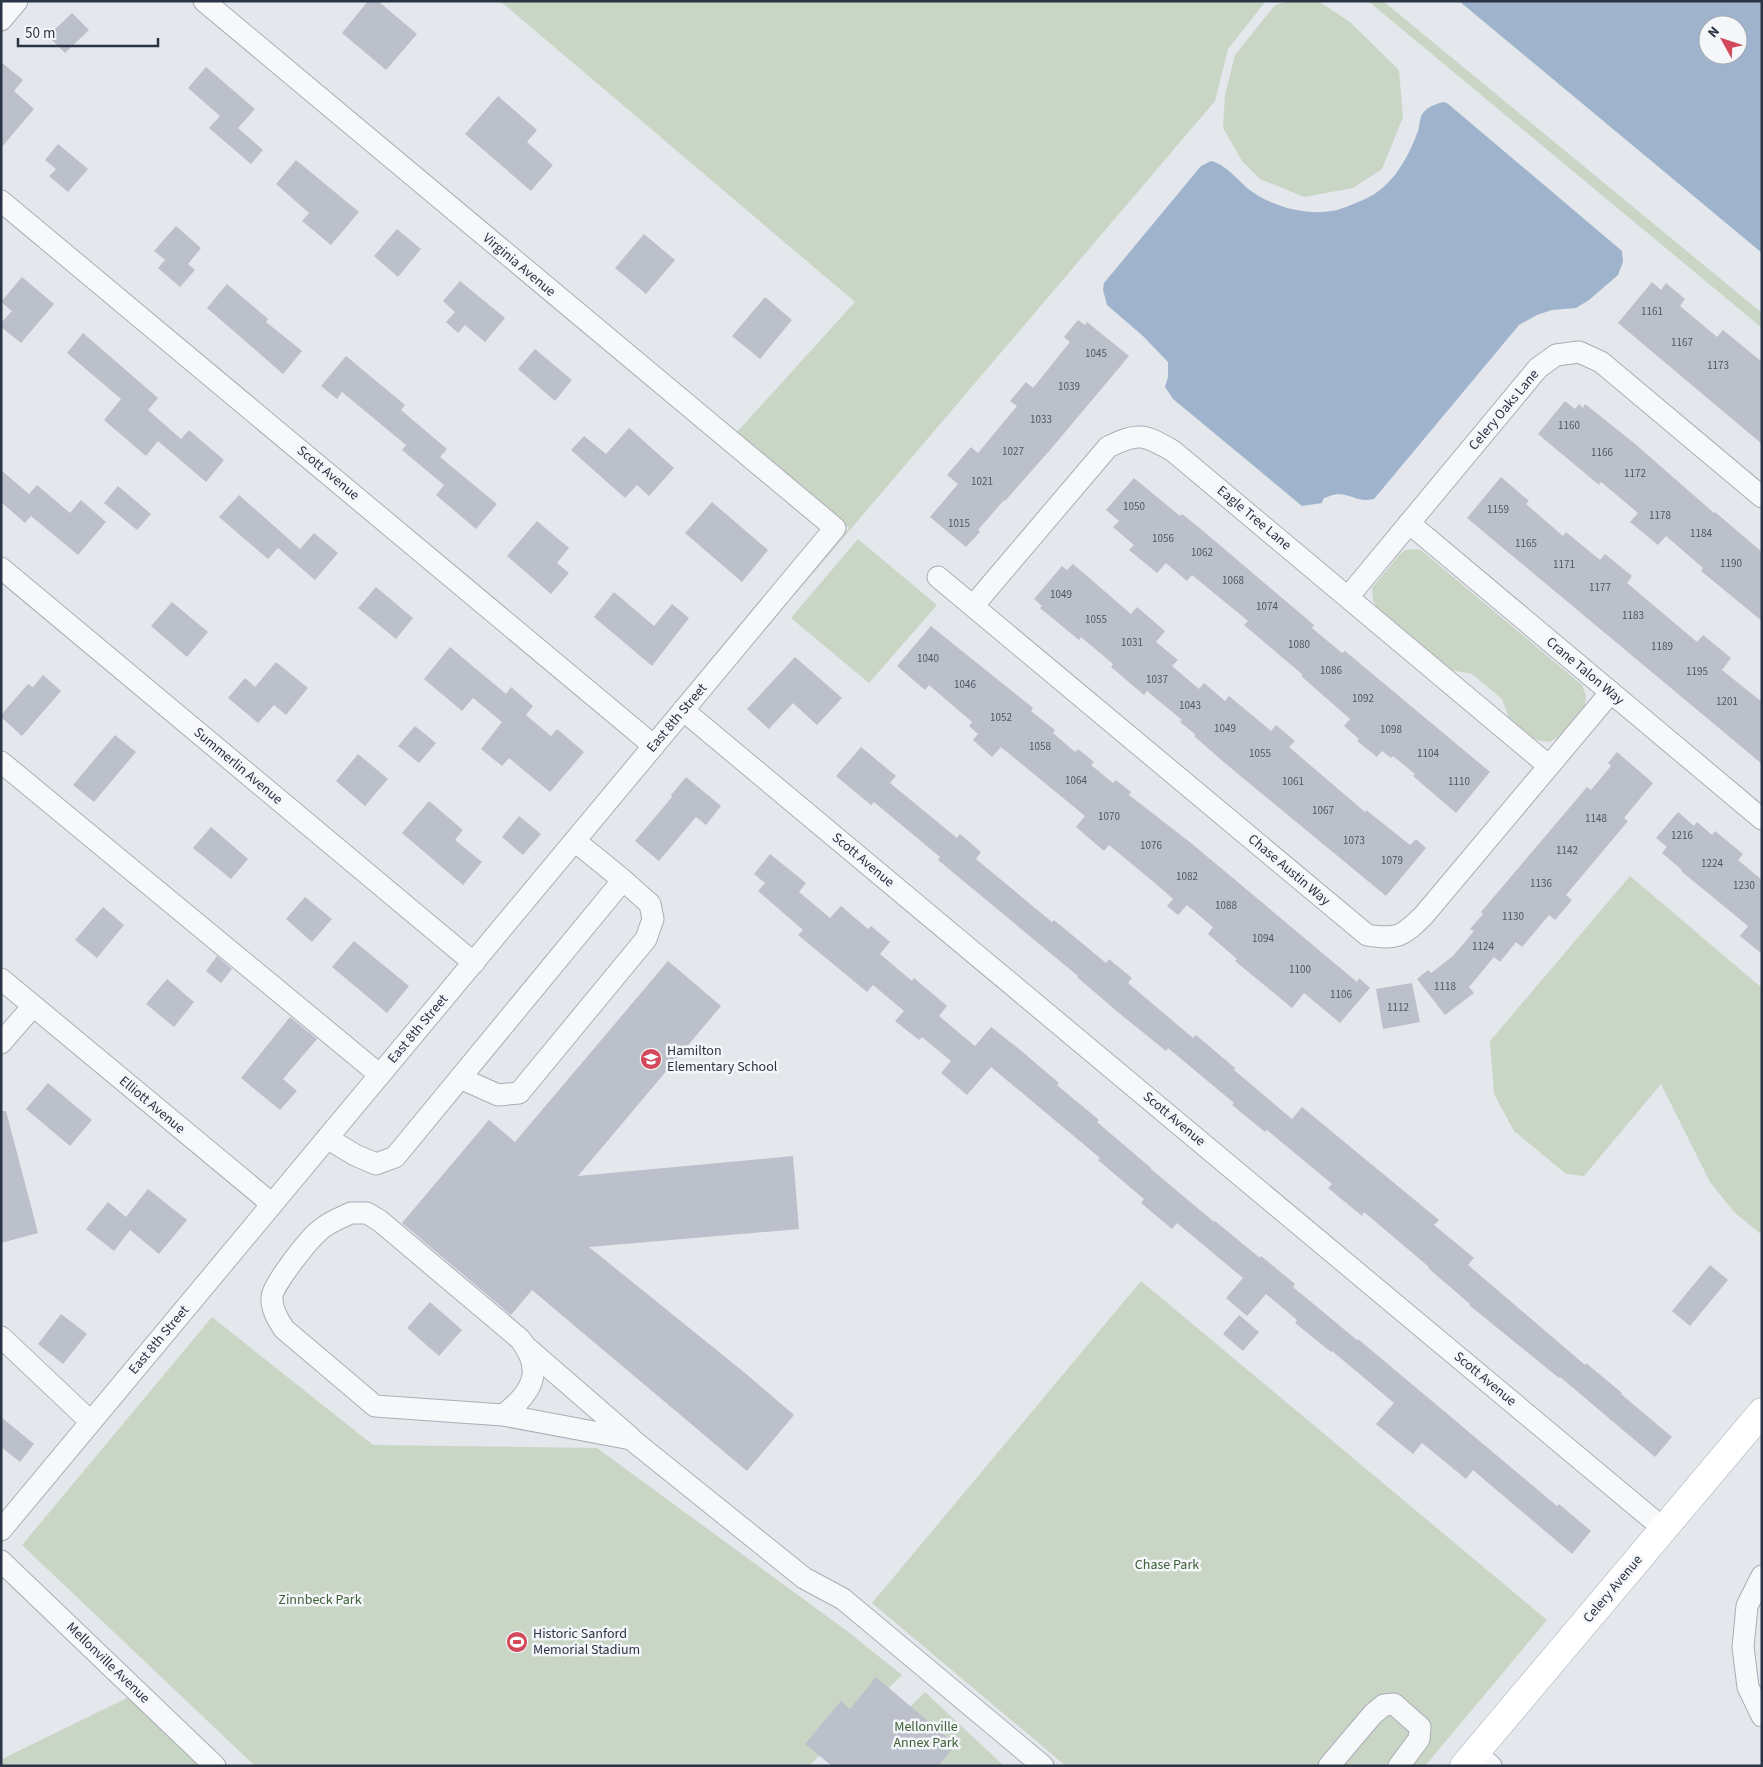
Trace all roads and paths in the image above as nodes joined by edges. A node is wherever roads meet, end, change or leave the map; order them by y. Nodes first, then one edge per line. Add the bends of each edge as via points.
1 (17, 1) edge
2 (204, 1) edge
3 (1, 20) edge
4 (1, 201) edge
5 (1762, 498) edge
6 (1409, 523) junction
7 (835, 528) joint
8 (1, 568) edge
9 (938, 578) dead end
10 (1348, 597) junction
11 (973, 606) junction
12 (1611, 692) junction
13 (684, 710) junction
14 (654, 746) junction
15 (1, 762) edge
16 (1549, 766) junction
17 (1762, 818) edge
18 (575, 841) junction
19 (623, 880) junction
20 (474, 963) junction
21 (1, 979) edge
22 (33, 1006) junction
23 (1, 1044) edge
24 (380, 1076) junction
25 (460, 1078) junction
26 (327, 1138) junction
27 (272, 1204) junction
28 (1, 1337) edge
29 (526, 1347) junction
30 (1762, 1412) edge
31 (503, 1415) junction
32 (91, 1422) junction
33 (631, 1438) junction
34 (1664, 1529) junction
35 (1, 1530) edge
36 (1, 1561) edge
37 (1762, 1576) edge
38 (1752, 1646) edge
39 (1762, 1716) edge
40 (1477, 1761) edge
41 (215, 1766) edge
42 (1043, 1766) edge
43 (1329, 1766) edge
44 (1398, 1766) edge

1 - 3 street
2 - 7 street, Virginia Avenue
4 - 14 street, Scott Avenue
5 - 6 street, Celery Oaks Lane via 1601,362 1579,352 1556,355 1538,368
6 - 10 street, Celery Oaks Lane
6 - 12 street, Crane Talon Way
7 - 13 street, East 8th Street
8 - 20 street, Summerlin Avenue
9 - 11 street, Chase Austin Way
10 - 11 street, Eagle Tree Lane via 1173,451 1150,437 1127,437 1108,447
10 - 16 street, Eagle Tree Lane
11 - 16 street, Chase Austin Way via 1367,935 1387,938 1405,933 1424,915
12 - 16 street, Chase Austin Way
12 - 17 street, Crane Talon Way
13 - 14 street, East 8th Street
13 - 34 street, Scott Avenue
14 - 18 street, East 8th Street
15 - 24 street
18 - 19 street
18 - 20 street, East 8th Street
19 - 25 street
19 - 25 street via 650,904 654,920 646,939 519,1093 498,1095
20 - 24 street, East 8th Street
21 - 22 street, Elliott Avenue
22 - 23 street
22 - 27 street, Elliott Avenue
24 - 26 street, East 8th Street
25 - 26 street via 395,1156 376,1164
26 - 27 street, East 8th Street
27 - 32 street, East 8th Street
28 - 32 street
29 - 31 street via 532,1358 532,1384 516,1405
29 - 31 street via 367,1213 351,1213 331,1221 318,1231 280,1277 272,1296 276,1315 284,1329 376,1406
29 - 33 street
30 - 34 main road, Celery Avenue
31 - 33 street
32 - 35 street, East 8th Street
33 - 42 street via 804,1578 843,1599
34 - 40 main road, Celery Avenue
36 - 41 street, Mellonville Avenue
37 - 38 street via 1747,1606
38 - 39 street via 1748,1687
43 - 44 street via 1373,1714 1384,1705 1394,1704 1420,1727 1419,1739

